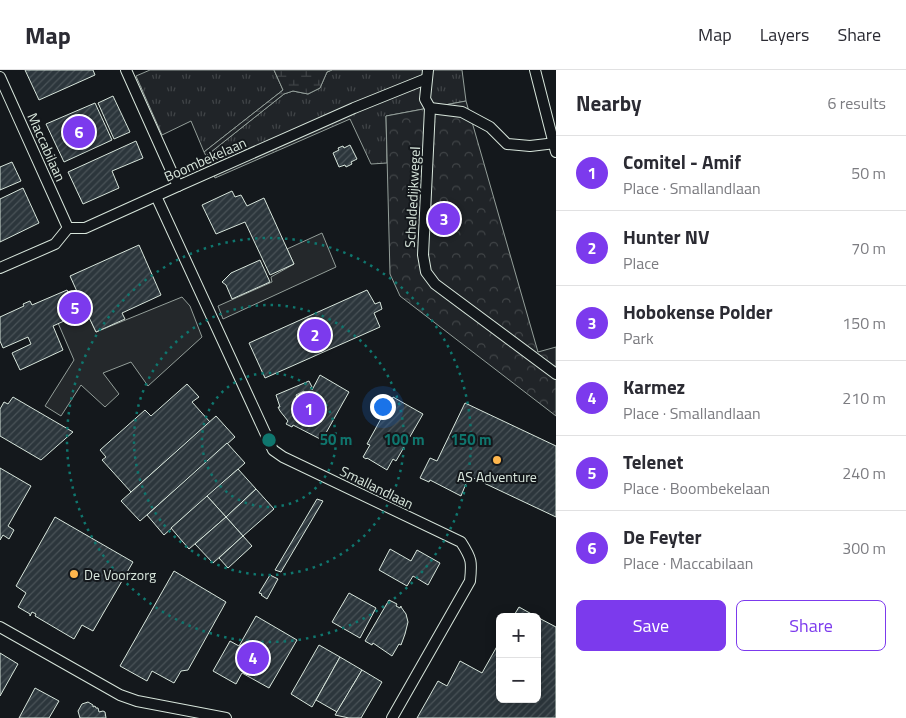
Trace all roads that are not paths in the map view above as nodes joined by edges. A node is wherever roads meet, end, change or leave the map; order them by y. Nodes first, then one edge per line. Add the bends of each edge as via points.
1 (126, 70) edge
2 (535, 70) edge
3 (427, 75) edge
4 (0, 77) edge
5 (430, 108) junction
6 (555, 146) edge
7 (178, 186) junction
8 (156, 196) junction
9 (68, 228) junction
10 (0, 268) edge
11 (556, 374) edge
12 (0, 626) edge
13 (226, 718) edge
14 (392, 718) edge

1 - 7 street
2 - 6 street
3 - 5 street, Scheldedijkwegel via 425,99
3 - 7 street, Boombekelaan
4 - 9 street, Maccabilaan
5 - 6 street via 462,112 490,127 507,144
5 - 11 street, Scheldedijkwegel via 423,255 426,272 435,284
7 - 8 street, Boombekelaan
8 - 9 street, Boombekelaan via 85,228
8 - 14 street, Smallandlaan via 273,450 461,542 468,552 472,564 470,581
9 - 10 street via 55,244
12 - 13 street via 120,695

